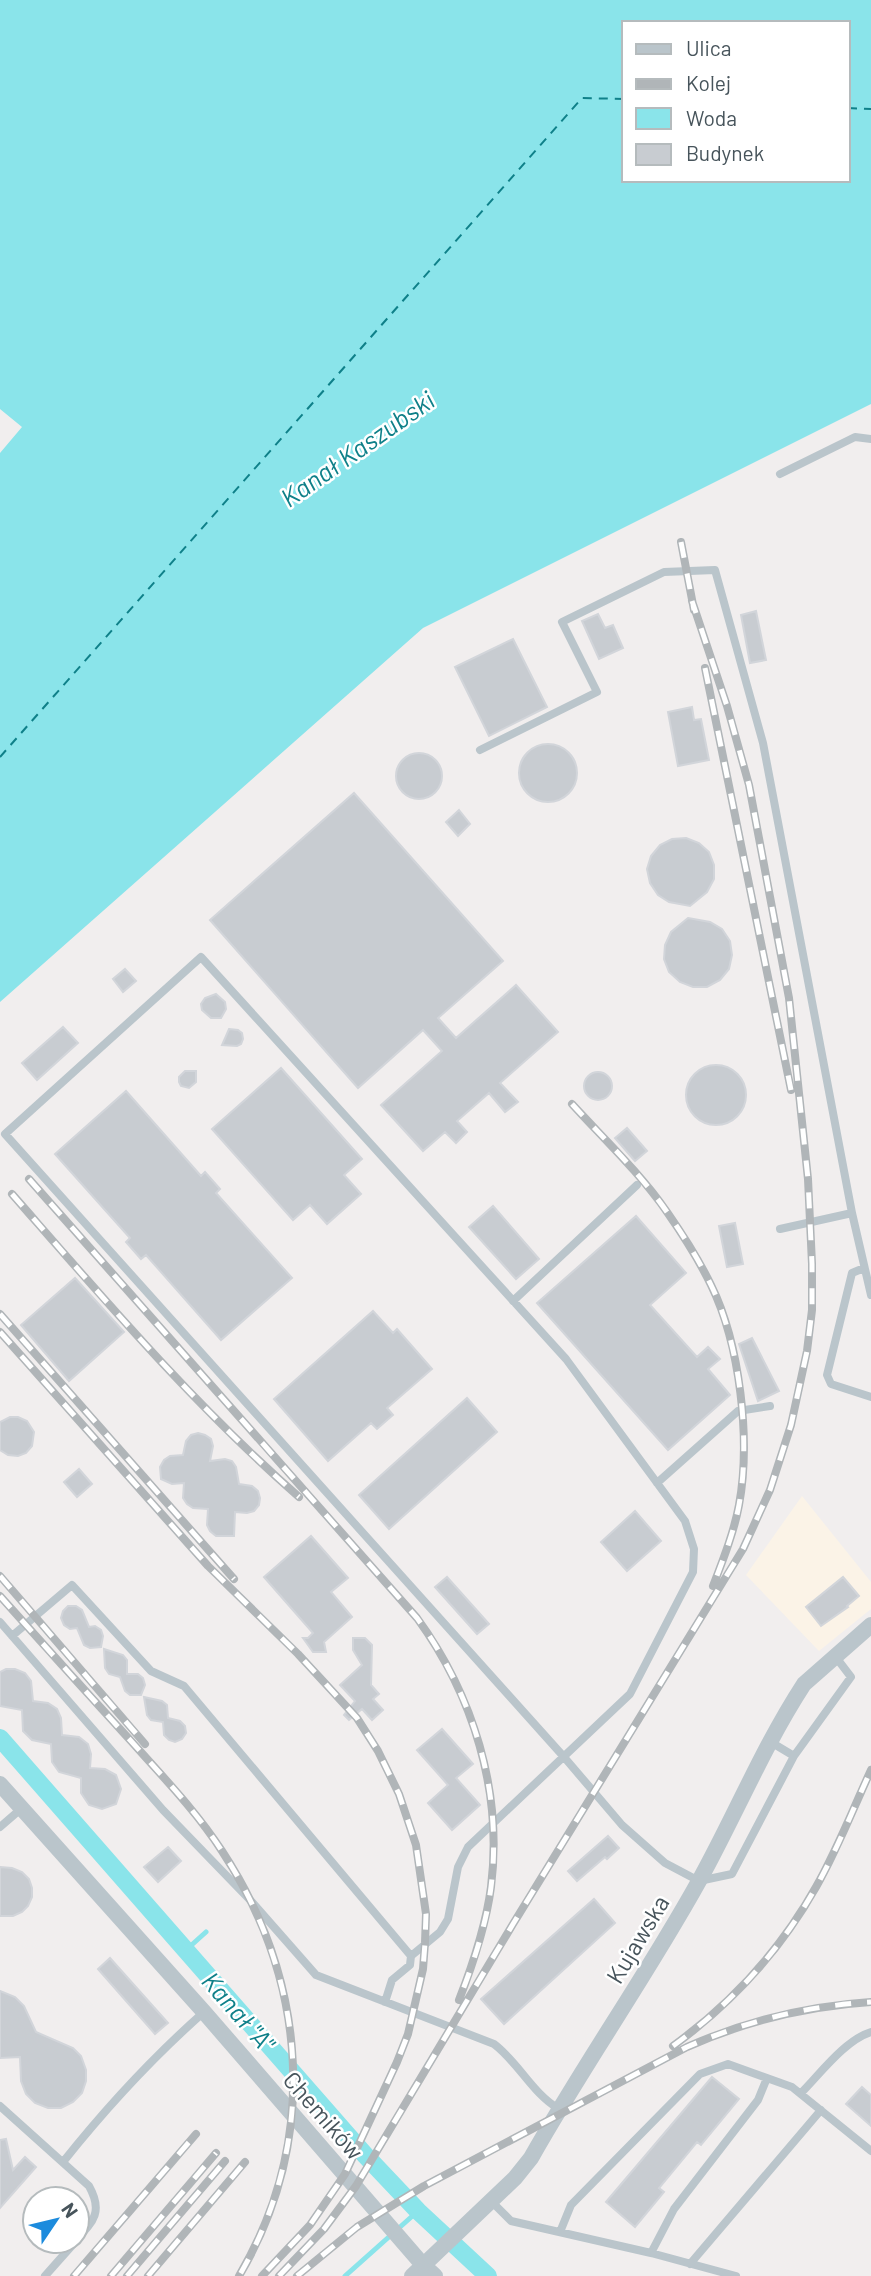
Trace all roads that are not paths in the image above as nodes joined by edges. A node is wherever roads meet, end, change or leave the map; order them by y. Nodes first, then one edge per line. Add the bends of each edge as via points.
1 (871, 439) edge
2 (780, 474) dead end
3 (480, 750) dead end
4 (2, 1136) edge
5 (637, 1185) dead end
6 (852, 1213) junction
7 (780, 1229) dead end
8 (864, 1268) junction
9 (871, 1294) edge
10 (513, 1301) junction
11 (871, 1397) edge
12 (770, 1406) dead end
13 (657, 1483) junction
14 (0, 1622) edge
15 (869, 1631) edge
16 (12, 1636) junction
17 (835, 1656) junction
18 (769, 1741) junction
19 (794, 1756) junction
20 (564, 1758) junction
21 (0, 1784) edge
22 (22, 1808) junction
23 (0, 1827) edge
24 (699, 1881) junction
25 (411, 1955) junction
26 (386, 2002) junction
27 (204, 2012) junction
28 (871, 2032) edge
29 (767, 2078) junction
30 (801, 2093) junction
31 (0, 2106) edge
32 (559, 2109) junction
33 (821, 2110) junction
34 (871, 2151) edge
35 (63, 2162) junction
36 (88, 2185) edge
37 (91, 2189) edge
38 (491, 2201) junction
39 (91, 2223) edge
40 (560, 2232) junction
41 (651, 2253) junction
42 (63, 2255) edge
43 (690, 2264) junction
44 (423, 2272) edge
45 (45, 2276) edge
46 (736, 2276) edge

1 - 2 lane via 855,437
3 - 6 lane via 597,692 562,622 664,572 715,570 762,743
4 - 10 lane via 201,957
4 - 20 lane
5 - 10 lane
6 - 7 lane
6 - 8 lane
8 - 9 lane
8 - 11 lane via 852,1273 827,1375 831,1384
10 - 13 lane via 566,1359
12 - 13 lane via 738,1411
13 - 20 lane via 684,1521 694,1549 693,1572 630,1694
14 - 16 lane
15 - 17 street, Kujawska
16 - 25 lane via 72,1585 151,1671 184,1686
16 - 26 lane via 163,1810 316,1975
17 - 18 street, Kujawska via 804,1684
17 - 19 lane via 851,1677
18 - 19 lane
18 - 24 street, Kujawska
19 - 24 lane via 732,1874
20 - 24 lane via 622,1825 664,1863
20 - 25 lane via 468,1847 458,1867 448,1919 440,1932
21 - 22 street, Chemików
22 - 23 lane
22 - 27 street, Chemików
24 - 32 street, Kujawska
25 - 26 lane via 410,1965 392,1980
26 - 32 lane via 494,2044
27 - 35 lane via 161,2050
27 - 44 street, Chemików via 386,2222
28 - 30 lane via 850,2043
29 - 30 lane
29 - 40 lane via 728,2064 699,2074 570,2205
29 - 41 lane via 758,2100 674,2209
30 - 33 lane
31 - 35 lane
32 - 38 street, Kujawska via 531,2158
33 - 34 lane
33 - 43 lane
35 - 36 lane
37 - 39 lane via 95,2196
38 - 40 lane via 511,2221
38 - 44 street, Kujawska
40 - 41 lane
41 - 43 lane
42 - 45 lane
43 - 46 lane

